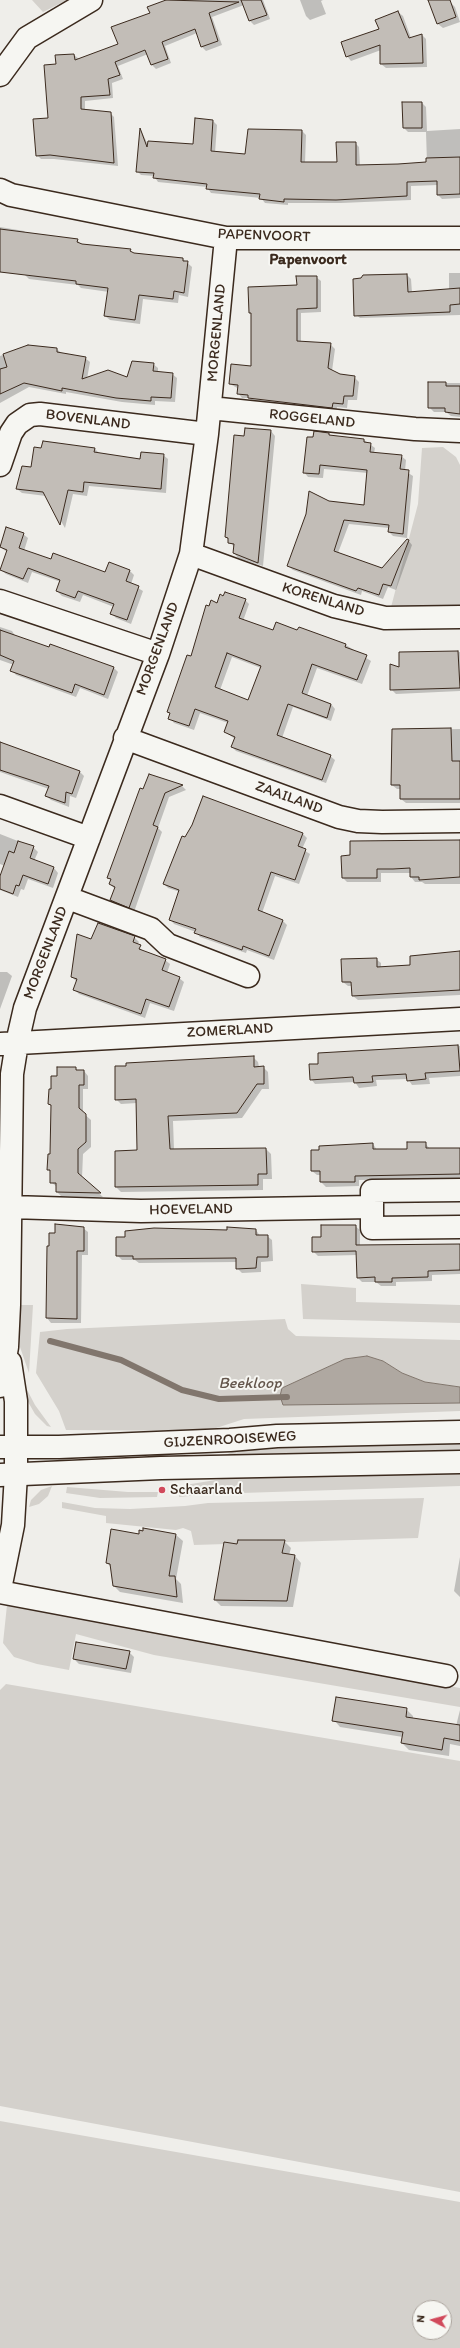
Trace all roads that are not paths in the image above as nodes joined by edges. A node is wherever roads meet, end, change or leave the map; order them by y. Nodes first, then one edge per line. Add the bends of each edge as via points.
1 (91, 0) edge
2 (0, 75) edge
3 (0, 190) edge
4 (226, 238) junction
5 (460, 238) edge
6 (210, 408) junction
7 (460, 431) edge
8 (207, 434) junction
9 (0, 465) edge
10 (191, 554) junction
11 (0, 601) edge
12 (460, 617) edge
13 (158, 654) junction
14 (125, 738) junction
15 (0, 806) edge
16 (460, 821) edge
17 (89, 838) junction
18 (68, 898) junction
19 (248, 976) dead end
20 (460, 1018) edge
21 (8, 1044) edge
22 (6, 1074) edge
23 (460, 1190) edge
24 (11, 1207) junction
25 (372, 1207) junction
26 (460, 1227) edge
27 (5, 1305) edge
28 (7, 1347) junction
29 (0, 1386) edge
30 (460, 1432) edge
31 (8, 1447) edge
32 (460, 1462) edge
33 (8, 1475) edge
34 (0, 1589) edge
35 (0, 1592) edge
36 (446, 1676) dead end

1 - 2 street via 27,38
3 - 4 street, PAPENVOORT via 12,195
4 - 5 street, PAPENVOORT
4 - 6 street, MORGENLAND
6 - 7 street, ROGGELAND via 415,429
6 - 8 street, MORGENLAND
8 - 9 street, BOVENLAND via 40,414 30,415 11,432
8 - 10 street, MORGENLAND
10 - 12 street, KORENLAND via 334,606 385,618
10 - 13 street, MORGENLAND
11 - 13 street
13 - 14 street, MORGENLAND
14 - 16 street, ZAAILAND via 339,817 382,822
14 - 17 street, MORGENLAND
15 - 17 street
17 - 18 street, MORGENLAND
18 - 19 street via 151,930 168,945
18 - 21 street, MORGENLAND via 25,1008
20 - 21 street, ZOMERLAND
21 - 22 street
22 - 24 street
23 - 25 street via 372,1191
24 - 25 street, HOEVELAND via 141,1211
24 - 27 street
25 - 26 street via 372,1228
27 - 28 street
28 - 29 street
28 - 31 street via 16,1401
30 - 31 street, GIJZENROOISEWEG via 277,1436 230,1440
31 - 33 street
32 - 33 street, GIJZENROOISEWEG via 161,1468
33 - 34 street via 13,1525
35 - 36 street

